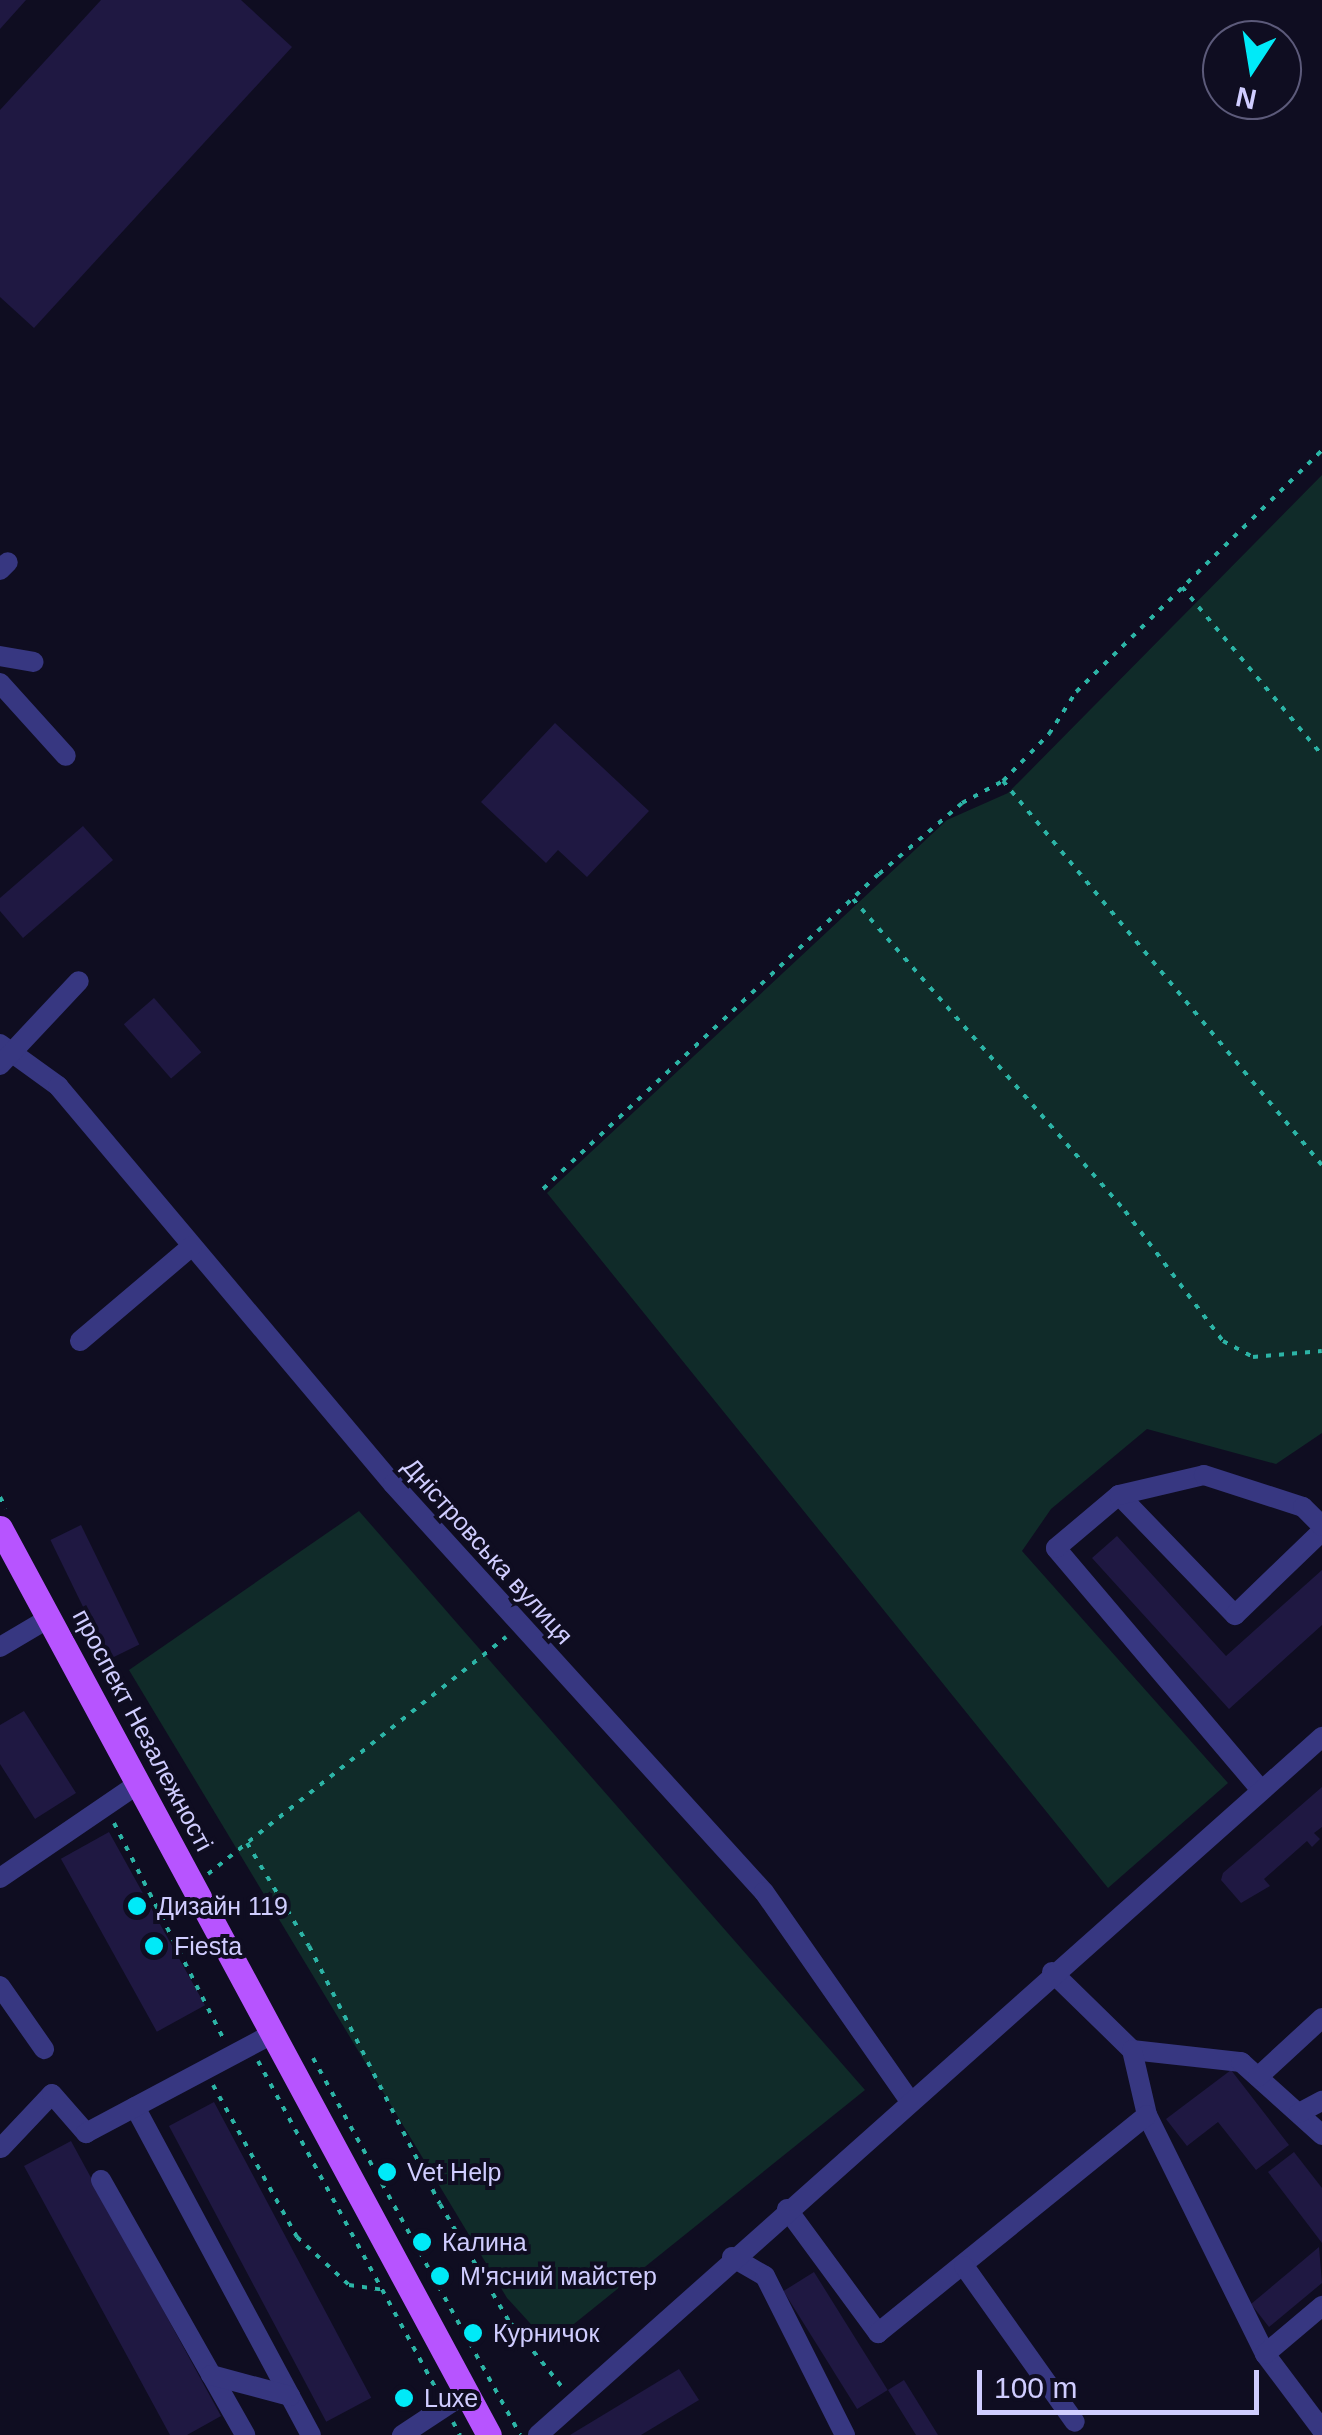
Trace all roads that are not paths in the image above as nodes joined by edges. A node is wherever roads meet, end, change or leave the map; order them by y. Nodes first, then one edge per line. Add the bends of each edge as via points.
1 (0, 656) edge
2 (33, 662) dead end
3 (0, 683) edge
4 (66, 756) dead end
5 (79, 981) dead end
6 (4, 1054) edge
7 (192, 1246) junction
8 (80, 1341) dead end
9 (1120, 1495) junction
10 (0, 1528) edge
11 (1322, 1528) edge
12 (49, 1618) junction
13 (0, 1646) edge
14 (1322, 1737) edge
15 (138, 1784) junction
16 (1261, 1790) junction
17 (0, 1878) edge
18 (1052, 1972) junction
19 (0, 1986) edge
20 (1322, 2018) edge
21 (252, 2045) junction
22 (44, 2049) dead end
23 (1132, 2050) junction
24 (1258, 2077) junction
25 (909, 2100) junction
26 (1322, 2101) edge
27 (135, 2107) junction
28 (1298, 2113) junction
29 (1147, 2115) junction
30 (1322, 2136) edge
31 (1, 2148) edge
32 (101, 2180) dead end
33 (786, 2209) junction
34 (732, 2257) junction
35 (964, 2266) junction
36 (1322, 2306) edge
37 (1265, 2354) junction
38 (211, 2375) junction
39 (290, 2396) junction
40 (455, 2400) junction
41 (1075, 2422) dead end
42 (1322, 2430) edge
43 (245, 2435) edge
44 (311, 2435) edge
45 (402, 2435) edge
46 (488, 2435) edge
47 (538, 2435) edge
48 (845, 2435) edge

1 - 2 street
3 - 4 street
5 - 6 street
6 - 7 street, Дністровська вулиця via 58,1086
7 - 8 street
7 - 25 street, Дністровська вулиця via 764,1892
9 - 11 street via 1204,1475 1302,1506
9 - 11 street via 1234,1615
9 - 16 street via 1056,1548
10 - 12 main road, проспект Незалежності
12 - 13 street
12 - 15 main road, проспект Незалежності
14 - 16 street
15 - 17 street
15 - 21 main road, проспект Незалежності
16 - 18 street
18 - 23 street
18 - 25 street
19 - 22 street
20 - 24 street
21 - 27 street
21 - 40 main road, проспект Незалежності
23 - 24 street via 1241,2062
23 - 29 street
24 - 28 street
25 - 33 street
26 - 28 street
27 - 31 street via 86,2133 52,2094
27 - 39 street
28 - 30 street
29 - 35 street
29 - 37 street
32 - 38 street
33 - 34 street
33 - 35 street via 878,2332
34 - 47 street
34 - 48 street via 765,2276
35 - 41 street
36 - 37 street
37 - 42 street
38 - 39 street
38 - 43 street
39 - 44 street
40 - 45 street
40 - 46 main road, проспект Незалежності

